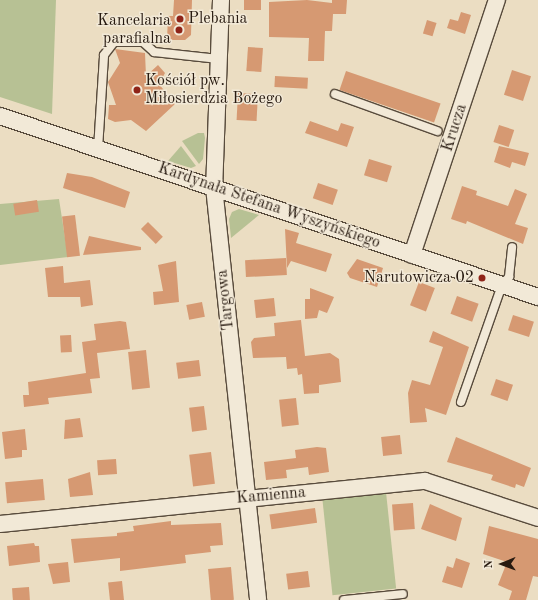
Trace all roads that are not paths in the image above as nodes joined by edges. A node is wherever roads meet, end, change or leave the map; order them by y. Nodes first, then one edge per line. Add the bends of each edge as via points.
1 (221, 0) edge
2 (497, 0) edge
3 (219, 59) junction
4 (335, 94) dead end
5 (0, 116) edge
6 (437, 132) dead end
7 (98, 149) junction
8 (214, 187) junction
9 (512, 247) dead end
10 (412, 255) junction
11 (502, 285) junction
12 (538, 297) edge
13 (461, 402) dead end
14 (248, 498) junction
15 (538, 518) edge
16 (0, 524) edge
17 (403, 594) dead end
18 (258, 600) edge
19 (344, 600) edge

1 - 3 street, Targowa
2 - 10 street, Krucza
3 - 7 lane via 154,52 143,42 114,42 104,55
3 - 8 street, Targowa
4 - 6 lane
5 - 7 street, Kardynała Stefana Wyszyńskiego
7 - 8 street, Kardynała Stefana Wyszyńskiego
8 - 10 street, Kardynała Stefana Wyszyńskiego
8 - 14 street, Targowa
9 - 11 lane via 513,262
10 - 11 street, Kardynała Stefana Wyszyńskiego
11 - 12 street, Kardynała Stefana Wyszyńskiego
11 - 13 lane
14 - 15 street, Kamienna via 425,481
14 - 16 street, Kamienna
14 - 18 street, Targowa
17 - 19 lane

